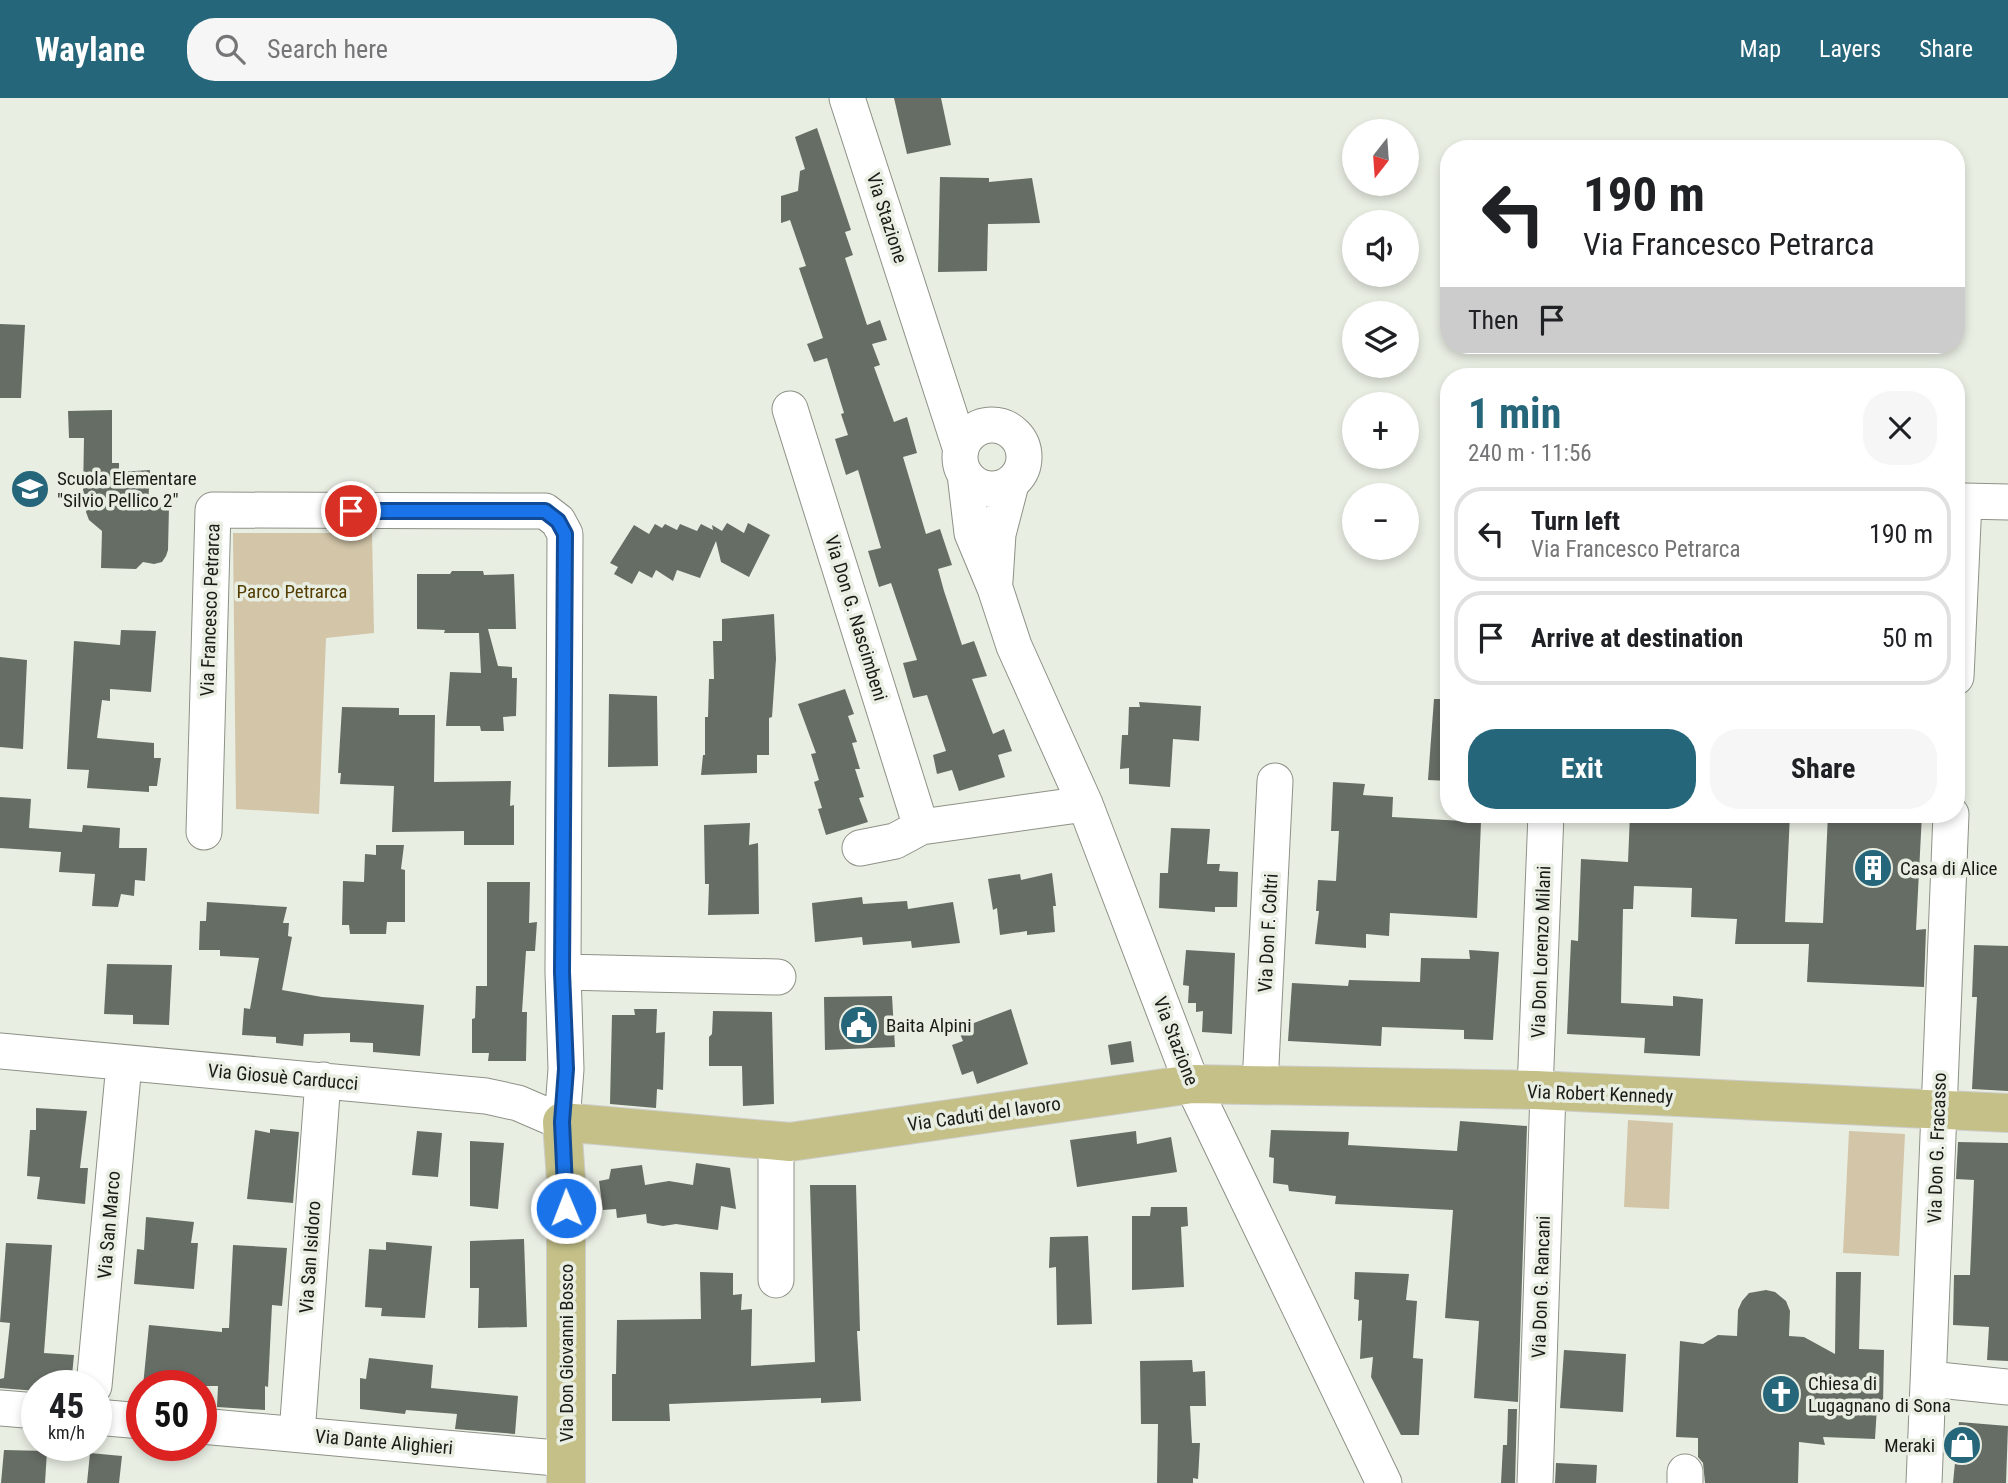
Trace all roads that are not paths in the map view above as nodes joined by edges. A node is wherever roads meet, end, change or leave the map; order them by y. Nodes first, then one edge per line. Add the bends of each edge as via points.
1 (847, 98) edge
2 (925, 338) junction
3 (790, 409) dead end
4 (993, 425) junction
5 (963, 462) junction
6 (1011, 484) junction
7 (1965, 501) edge
8 (2008, 502) edge
9 (545, 511) joint
10 (995, 588) junction
11 (1275, 781) dead end
12 (1085, 804) junction
13 (1546, 823) edge
14 (1951, 823) edge
15 (921, 827) junction
16 (204, 832) dead end
17 (860, 848) dead end
18 (562, 972) junction
19 (778, 977) dead end
20 (0, 1051) edge
21 (124, 1064) junction
22 (323, 1080) junction
23 (1192, 1084) junction
24 (1260, 1085) junction
25 (1541, 1091) junction
26 (1938, 1109) junction
27 (2008, 1113) edge
28 (562, 1122) junction
29 (776, 1141) junction
30 (776, 1280) dead end
31 (95, 1370) edge
32 (1930, 1379) junction
33 (2008, 1387) edge
34 (0, 1408) edge
35 (21, 1410) edge
36 (217, 1427) edge
37 (297, 1434) junction
38 (567, 1471) edge
39 (1384, 1483) edge
40 (1535, 1483) edge
41 (1924, 1483) edge

1 - 2 street, Via Stazione
2 - 4 street, Via Stazione via 967,399
2 - 5 street, Via Stazione
3 - 15 street, Via Don G. Nascimbeni
4 - 5 street via 983,426 966,440
4 - 6 street, Via Stazione via 1005,428 1021,443 1024,465
5 - 6 street via 972,482 991,490
5 - 10 street, Via Stazione via 972,533
6 - 10 street, Via Stazione via 998,534
7 - 8 street
9 - 16 street, Via Francesco Petrarca via 213,510
9 - 18 street, Via Don Giovanni Bosco via 565,534
10 - 12 street, Via Stazione via 1014,646
11 - 24 street, Via Don F. Coltri
12 - 15 street
12 - 23 street, Via Stazione
13 - 25 street, Via Don Lorenzo Milani
14 - 26 street, Via Don G. Fracasso
15 - 17 street via 895,841
18 - 19 street
18 - 28 street, Via Don Giovanni Bosco via 566,1069
20 - 21 street, Via Giosuè Carducci
21 - 22 street, Via Giosuè Carducci
21 - 31 street, Via San Marco
22 - 28 street, Via Giosuè Carducci via 486,1096 518,1103
22 - 37 street, Via San Isidoro
23 - 24 main road, Via Robert Kennedy
23 - 29 main road, Via Caduti del lavoro
23 - 39 street, Via Stazione
24 - 25 main road, Via Robert Kennedy
25 - 26 main road, Via Robert Kennedy
25 - 40 street, Via Don G. Rancani
26 - 27 main road, Via Robert Kennedy
26 - 32 street, Via Don G. Fracasso
28 - 29 main road, Via Caduti del lavoro
28 - 38 main road, Via Don Giovanni Bosco
29 - 30 street
32 - 33 street
32 - 41 street, Via Don G. Fracasso
34 - 35 street
36 - 37 street, Via Dante Alighieri
37 - 38 street, Via Dante Alighieri

